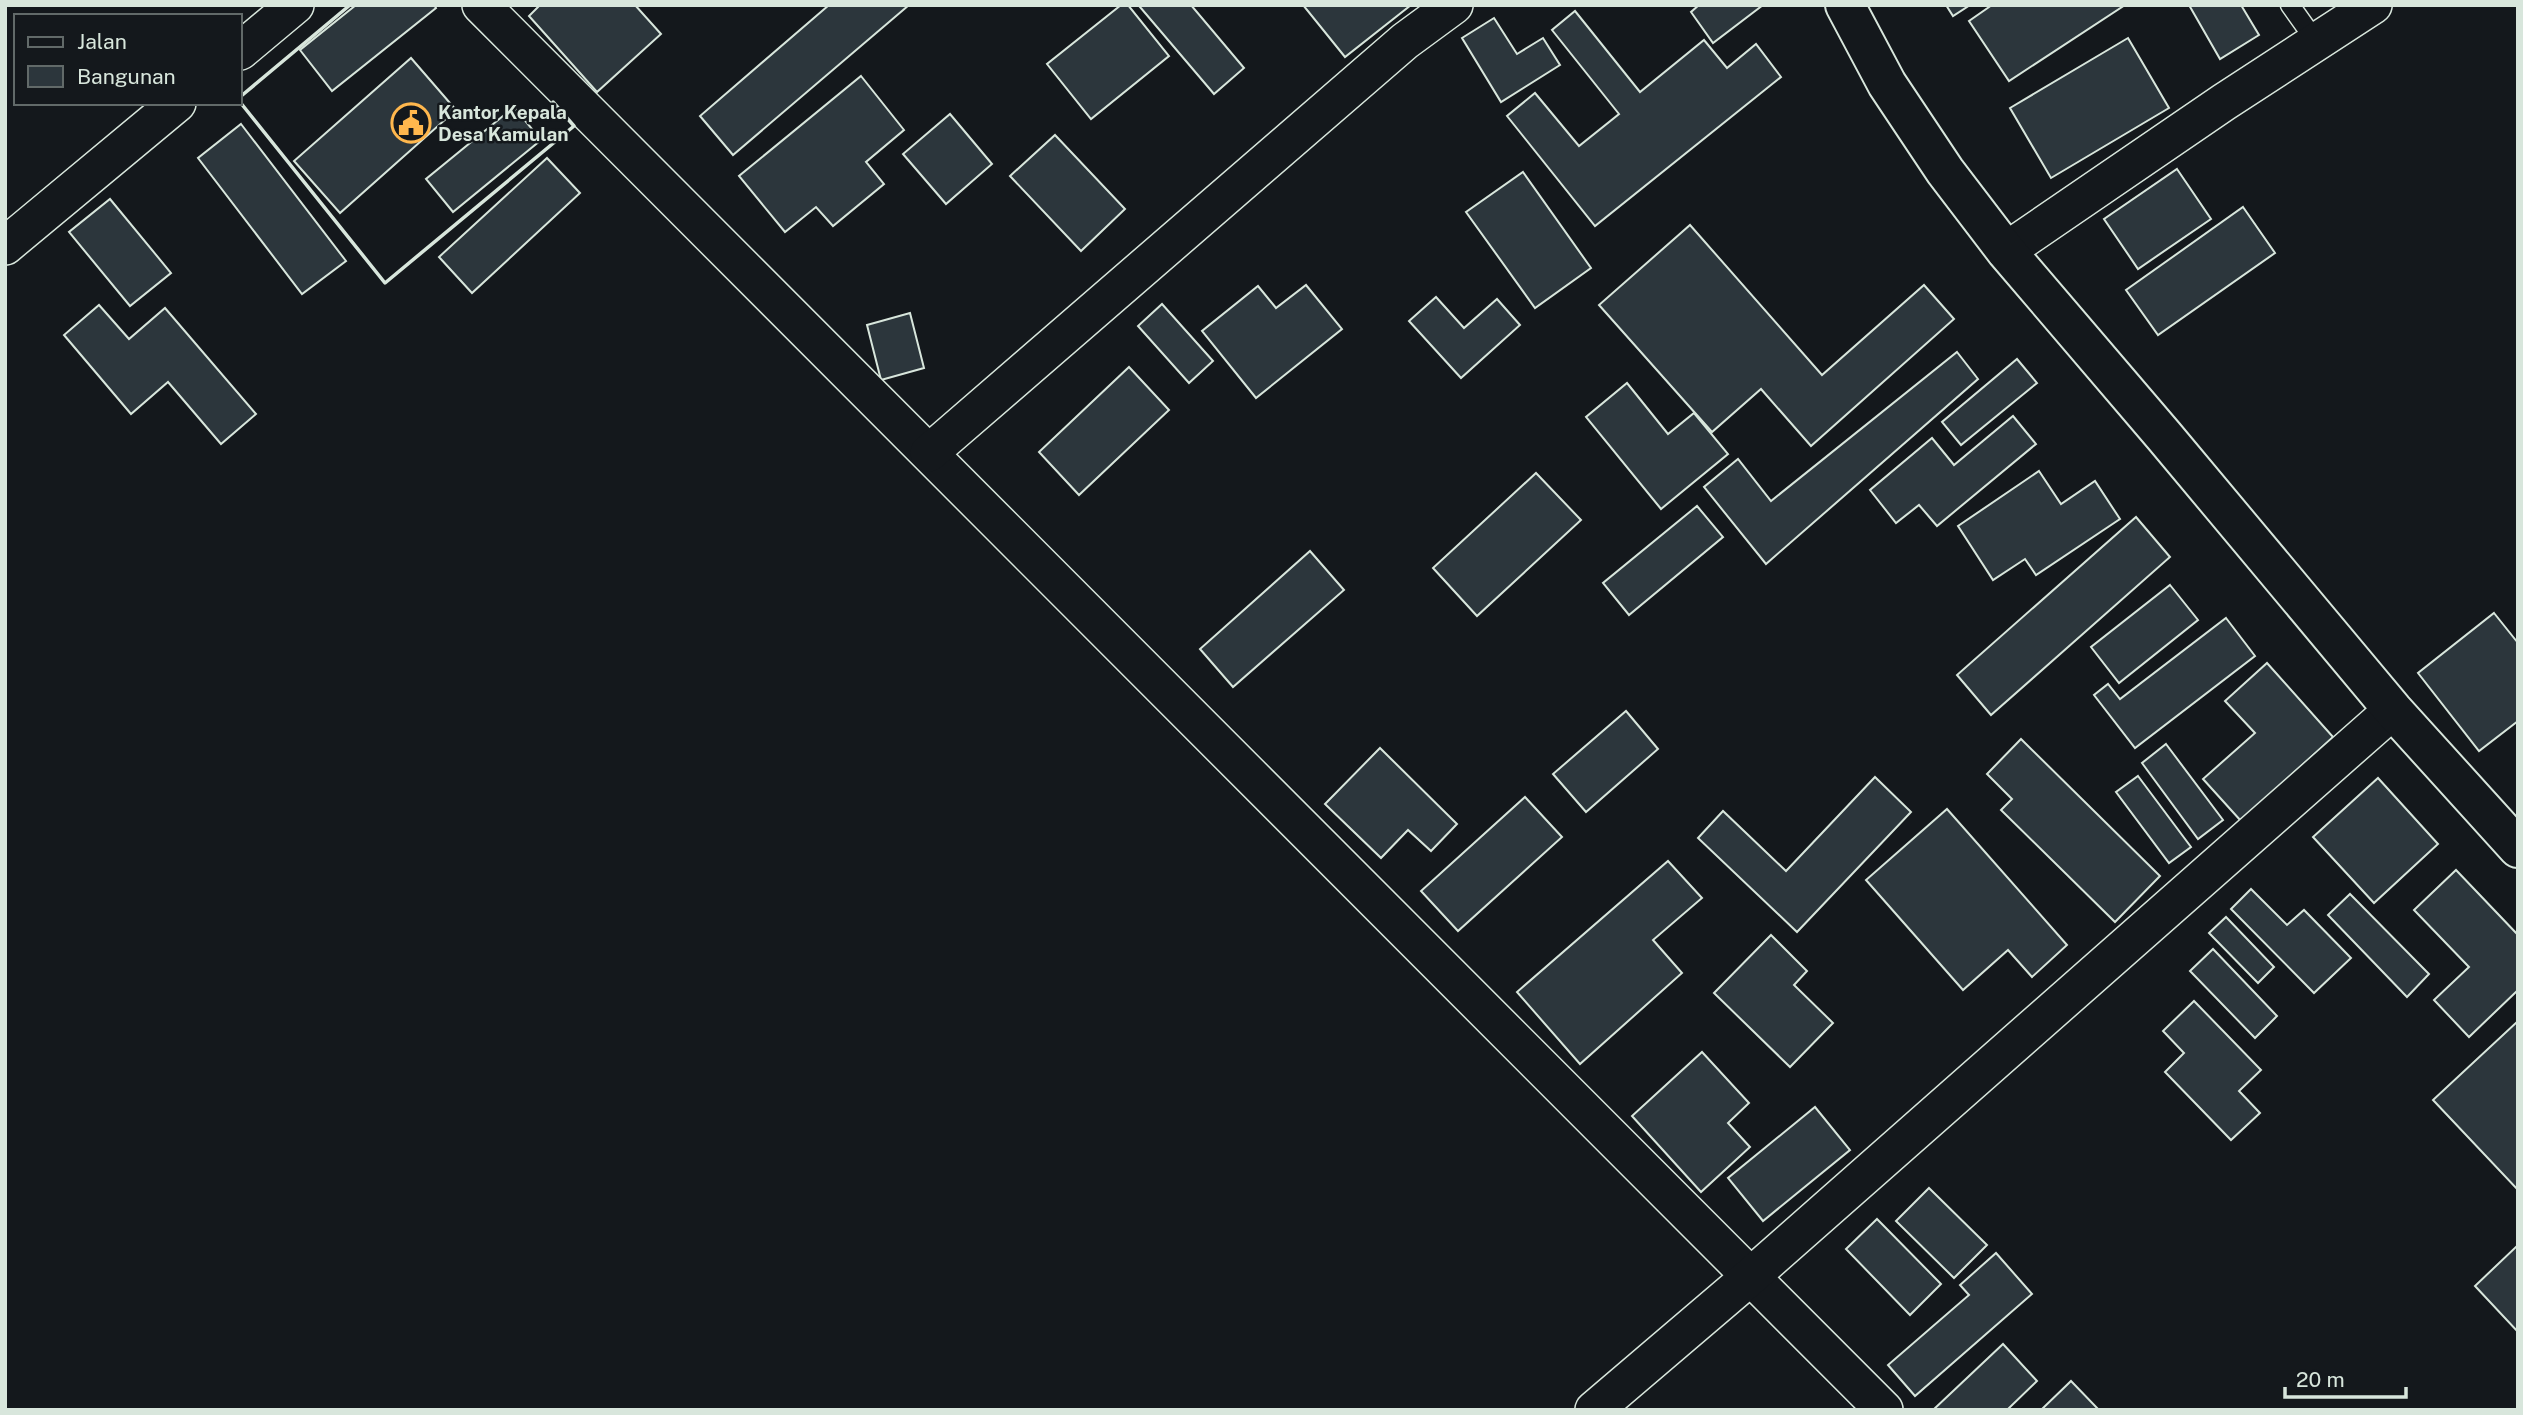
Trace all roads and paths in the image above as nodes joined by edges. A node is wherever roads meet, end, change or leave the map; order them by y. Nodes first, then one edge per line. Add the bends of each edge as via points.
1 (295, 5) edge
2 (481, 5) edge
3 (1454, 5) edge
4 (1845, 5) edge
5 (2290, 5) edge
6 (2373, 5) edge
7 (2317, 43) junction
8 (242, 49) edge
9 (175, 105) edge
10 (5, 246) edge
11 (2006, 251) junction
12 (929, 453) junction
13 (2393, 710) junction
14 (2518, 848) edge
15 (1750, 1277) junction
16 (1594, 1410) edge
17 (1884, 1410) edge

1 - 8 street
2 - 12 street
3 - 12 street via 1405,41
4 - 11 highway via 1887,84
5 - 7 lane
6 - 7 street
7 - 11 street
9 - 10 street
11 - 13 highway
12 - 15 street
13 - 14 highway
13 - 15 street
15 - 16 street
15 - 17 street

